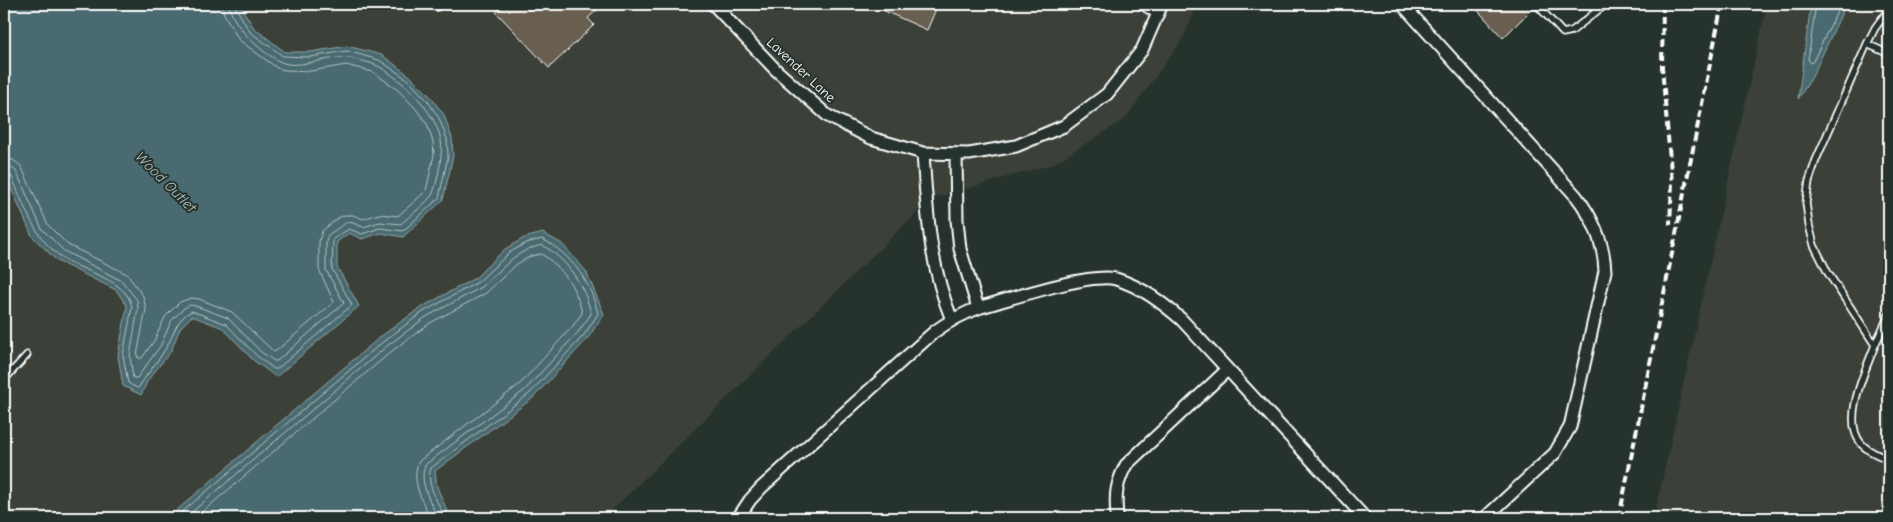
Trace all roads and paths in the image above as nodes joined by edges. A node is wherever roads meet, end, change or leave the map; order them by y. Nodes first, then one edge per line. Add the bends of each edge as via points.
1 (713, 4) edge
2 (733, 4) edge
3 (1138, 4) edge
4 (1162, 4) edge
5 (1402, 4) edge
6 (1536, 4) edge
7 (1590, 4) edge
8 (1607, 4) edge
9 (1889, 9) edge
10 (1596, 12) junction
11 (722, 14) junction
12 (1156, 15) junction
13 (1867, 44) junction
14 (1889, 54) edge
15 (923, 153) junction
16 (956, 154) junction
17 (978, 308) junction
18 (1889, 315) edge
19 (952, 320) junction
20 (1876, 345) junction
21 (27, 355) dead end
22 (1227, 370) junction
23 (4, 380) edge
24 (1889, 460) edge
25 (738, 518) edge
26 (1118, 518) edge
27 (1365, 518) edge
28 (1485, 518) edge

1 - 11 street, Lavender Lane
2 - 11 lane
3 - 12 lane
4 - 12 street, Lavender Lane
5 - 28 street via 1585,207 1598,233 1604,255 1605,270 1570,427 1555,453
6 - 10 lane via 1563,33 1572,31
7 - 10 lane
8 - 10 lane
9 - 13 lane
11 - 15 street, Lavender Lane via 776,70 828,116 871,138
12 - 16 street, Lavender Lane via 1142,50 1108,94 1064,126 1016,146
13 - 14 lane
13 - 20 lane via 1816,160 1806,203 1814,245 1828,273
15 - 16 street, Lavender Lane
15 - 19 street via 932,256
16 - 17 street via 960,249
17 - 19 street
17 - 22 street via 1089,279 1114,278 1155,297 1181,319
18 - 20 lane
19 - 25 street via 934,332 761,488
20 - 24 lane via 1853,412 1854,427 1860,442
21 - 23 lane
22 - 26 street via 1126,465 1118,481 1115,500
22 - 27 street

